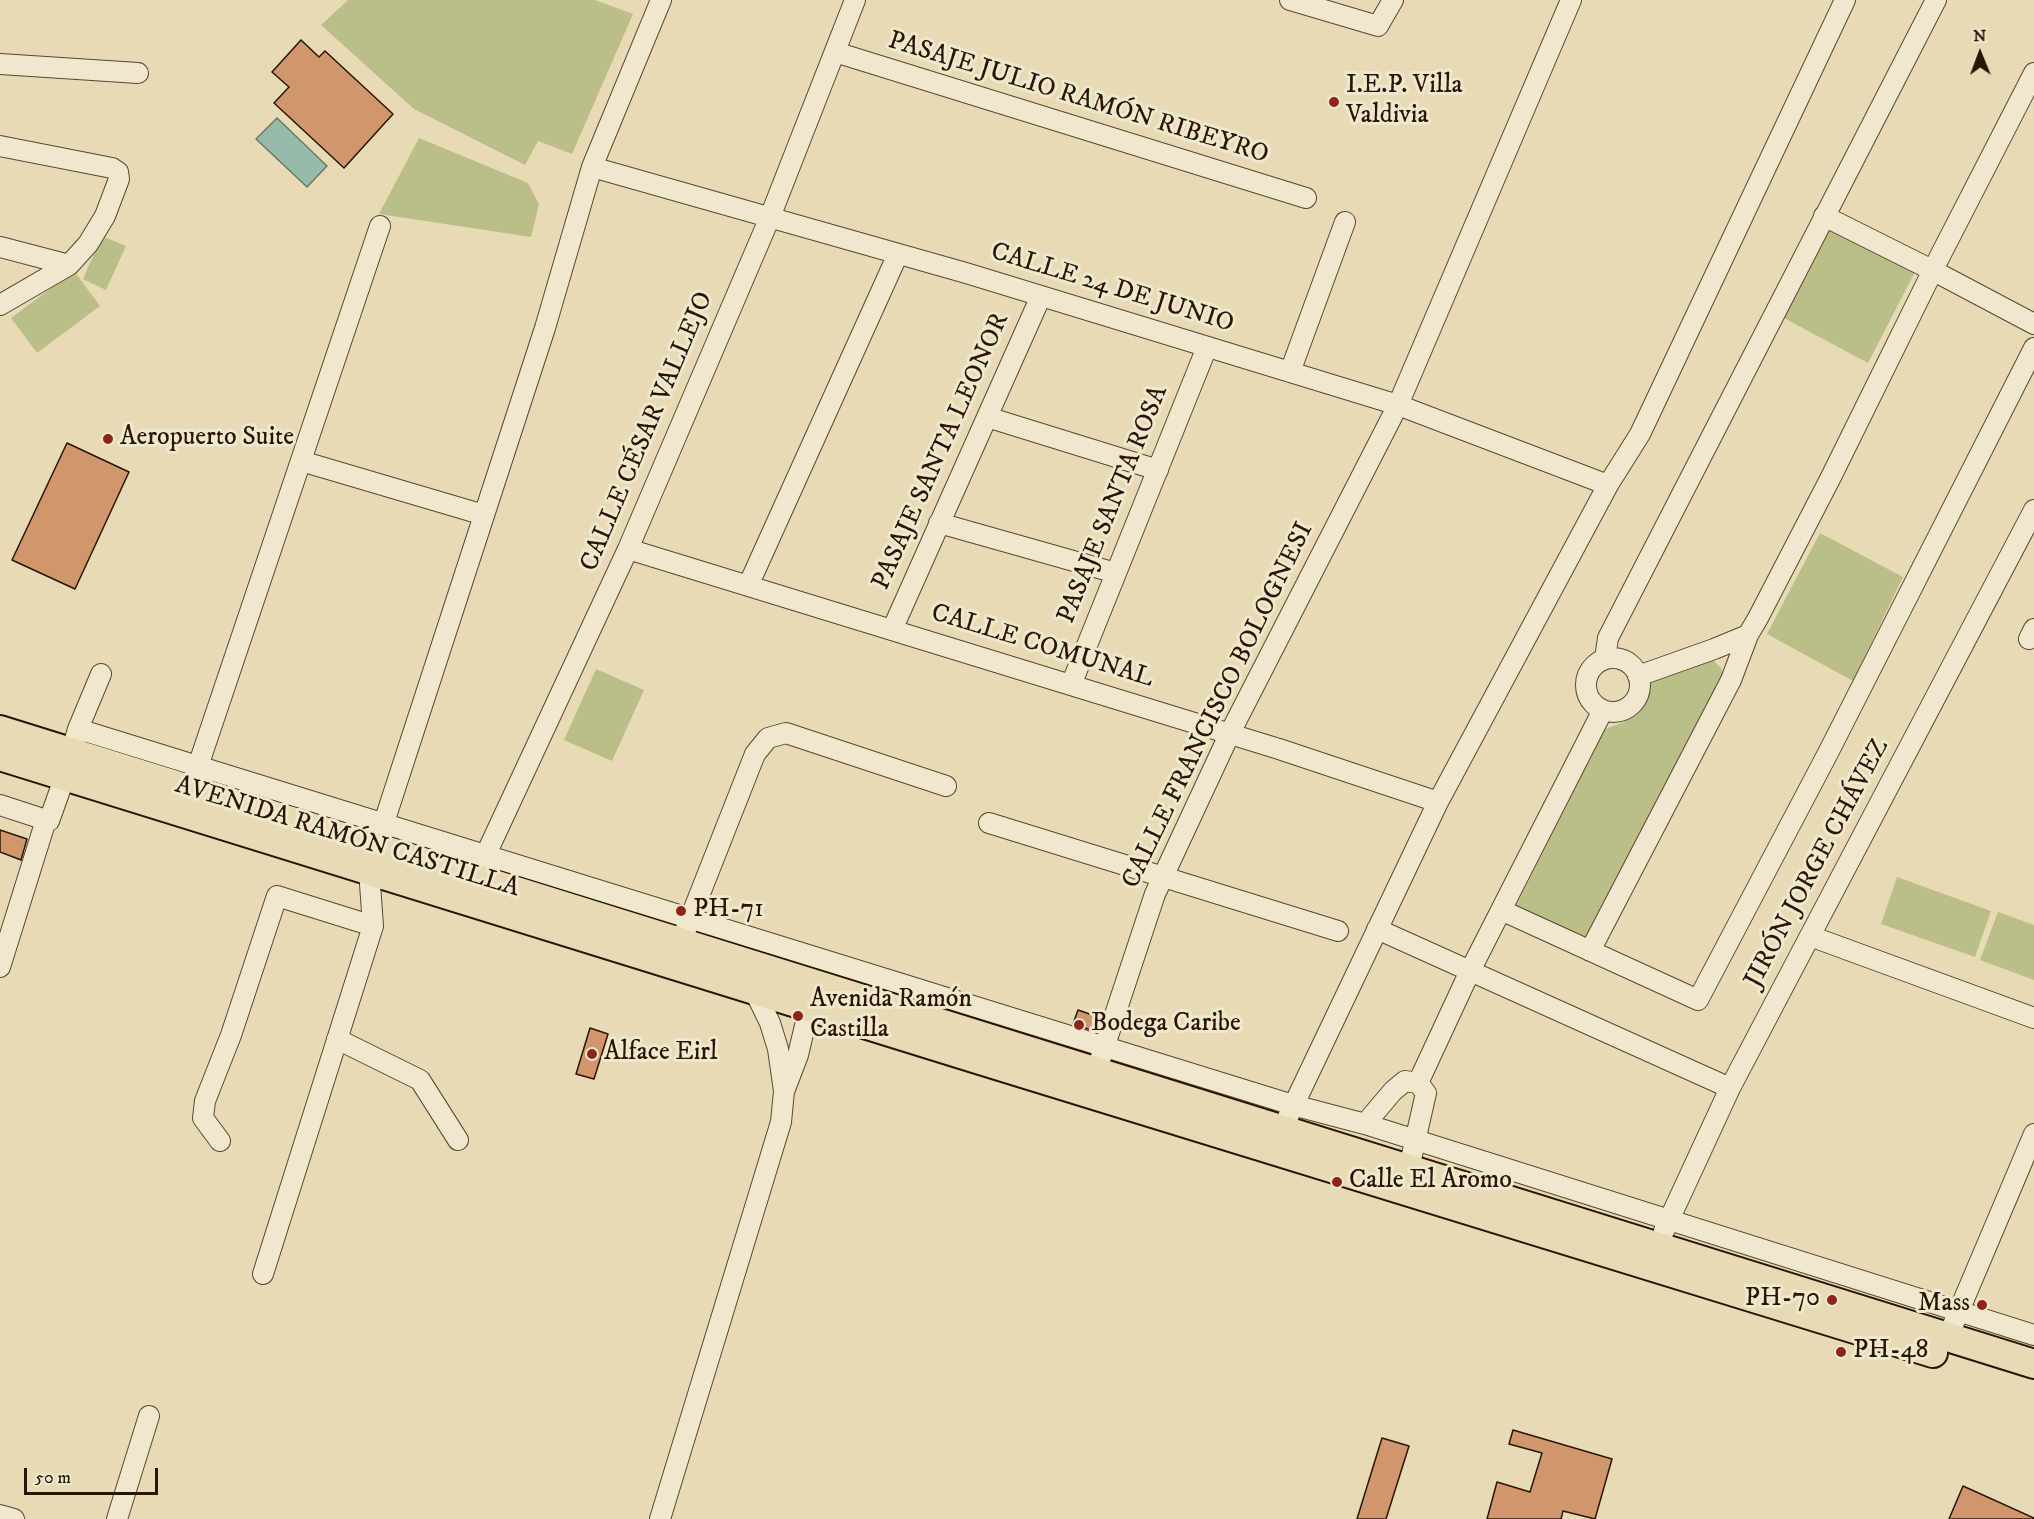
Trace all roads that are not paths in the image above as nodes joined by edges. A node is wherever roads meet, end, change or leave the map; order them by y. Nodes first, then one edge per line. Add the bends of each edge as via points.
1 (661, 0) edge
2 (855, 0) edge
3 (1290, 0) edge
4 (1393, 0) edge
5 (1571, 0) edge
6 (1845, 0) edge
7 (1936, 0) edge
8 (835, 52) junction
9 (0, 64) edge
10 (138, 73) dead end
11 (2034, 73) edge
12 (0, 146) edge
13 (592, 167) junction
14 (1306, 198) dead end
15 (1824, 216) junction
16 (770, 218) junction
17 (1345, 222) dead end
18 (380, 226) dead end
19 (0, 247) edge
20 (898, 254) junction
21 (69, 265) junction
22 (1932, 270) junction
23 (1041, 296) junction
24 (0, 305) edge
25 (2034, 324) edge
26 (1207, 346) junction
27 (2034, 348) edge
28 (1290, 372) junction
29 (1398, 405) junction
30 (987, 417) junction
31 (301, 461) junction
32 (1158, 470) junction
33 (1608, 485) junction
34 (2034, 510) edge
35 (484, 515) junction
36 (939, 524) junction
37 (628, 549) junction
38 (1116, 573) junction
39 (748, 586) junction
40 (892, 630) junction
41 (1748, 635) junction
42 (1605, 659) junction
43 (101, 674) dead end
44 (1638, 676) junction
45 (1071, 685) junction
46 (1603, 710) junction
47 (0, 730) edge
48 (1230, 733) junction
49 (72, 752) junction
50 (0, 756) edge
51 (194, 778) junction
52 (946, 786) dead end
53 (1438, 802) junction
54 (0, 805) edge
55 (46, 820) junction
56 (989, 823) dead end
57 (376, 847) junction
58 (480, 867) junction
59 (1163, 878) junction
60 (1501, 910) junction
61 (373, 926) junction
62 (1377, 929) junction
63 (686, 931) junction
64 (1338, 931) dead end
65 (1810, 936) junction
66 (1590, 951) junction
67 (0, 967) edge
68 (1470, 971) junction
69 (754, 990) junction
70 (813, 996) junction
71 (912, 1001) junction
72 (2034, 1018) edge
73 (338, 1040) junction
74 (1100, 1059) junction
75 (1418, 1083) junction
76 (1730, 1088) junction
77 (784, 1091) junction
78 (1288, 1118) junction
79 (1365, 1124) junction
80 (2034, 1134) edge
81 (458, 1140) dead end
82 (1415, 1140) junction
83 (220, 1142) dead end
84 (1409, 1168) junction
85 (1668, 1220) junction
86 (1659, 1247) junction
87 (263, 1274) dead end
88 (1953, 1325) junction
89 (2034, 1335) edge
90 (2034, 1364) edge
91 (2034, 1384) edge
92 (149, 1416) dead end
93 (0, 1515) edge
94 (14, 1519) edge
95 (117, 1519) edge
96 (660, 1519) edge

1 - 13 street
2 - 8 street, CALLE CÉSAR VALLEJO
3 - 4 street via 1378,26
5 - 29 street, CALLE FRANCISCO BOLOGNESI
6 - 33 street via 1640,434
7 - 15 street
8 - 14 street, PASAJE JULIO RAMÓN RIBEYRO
8 - 16 street, CALLE CÉSAR VALLEJO
9 - 10 street
11 - 22 street
12 - 21 street via 118,172 105,216
13 - 16 street, CALLE 24 DE JUNIO
13 - 35 street
15 - 22 street
15 - 42 street via 1608,638
16 - 20 street, CALLE 24 DE JUNIO
16 - 37 street, CALLE CÉSAR VALLEJO
17 - 28 street
18 - 31 street
19 - 21 street
20 - 23 street, CALLE 24 DE JUNIO
20 - 39 street
21 - 24 street
22 - 25 street
22 - 41 street
23 - 26 street, CALLE 24 DE JUNIO
23 - 30 street, PASAJE SANTA LEONOR
26 - 28 street, CALLE 24 DE JUNIO
26 - 32 street, PASAJE SANTA ROSA
27 - 66 street via 1698,1000
28 - 29 street, CALLE 24 DE JUNIO
29 - 33 street, CALLE 24 DE JUNIO
29 - 48 street, CALLE FRANCISCO BOLOGNESI
30 - 32 street
30 - 36 street, PASAJE SANTA LEONOR
31 - 35 street
31 - 51 street
32 - 38 street, PASAJE SANTA ROSA
33 - 53 street
34 - 65 street, JIRÓN JORGE CHÁVEZ
35 - 57 street
36 - 38 street
36 - 40 street, PASAJE SANTA LEONOR
37 - 39 street, CALLE COMUNAL
37 - 58 street, CALLE CÉSAR VALLEJO
38 - 45 street, PASAJE SANTA ROSA
39 - 40 street, CALLE COMUNAL
40 - 45 street, CALLE COMUNAL
41 - 44 street
41 - 66 street via 1731,680
42 - 44 street via 1629,663
42 - 46 street via 1591,668 1586,684 1590,699
43 - 49 street
44 - 46 street via 1638,693 1628,707
45 - 48 street, CALLE COMUNAL
46 - 60 street
47 - 49 highway, AVENIDA RAMÓN CASTILLA
48 - 53 street, CALLE COMUNAL
48 - 59 street, CALLE FRANCISCO BOLOGNESI
49 - 50 highway, AVENIDA RAMÓN CASTILLA
49 - 51 highway, AVENIDA RAMÓN CASTILLA
49 - 55 street via 49,821
49 - 57 highway, AVENIDA RAMÓN CASTILLA
51 - 57 highway, AVENIDA RAMÓN CASTILLA
52 - 63 street via 786,733 768,738 755,754
53 - 62 street
54 - 55 street
55 - 67 street
56 - 59 street
57 - 58 highway, AVENIDA RAMÓN CASTILLA
57 - 61 street
57 - 69 highway, AVENIDA RAMÓN CASTILLA
58 - 63 highway, AVENIDA RAMÓN CASTILLA
59 - 64 street
59 - 74 street, CALLE FRANCISCO BOLOGNESI
60 - 66 street
60 - 68 street
61 - 73 street
61 - 83 street via 277,896 205,1101 203,1118
62 - 68 street
62 - 78 street
63 - 70 highway, AVENIDA RAMÓN CASTILLA
63 - 71 street
65 - 72 street
65 - 76 street, JIRÓN JORGE CHÁVEZ
68 - 75 street
68 - 76 street
69 - 70 highway, AVENIDA RAMÓN CASTILLA
69 - 77 street via 778,1049
70 - 71 highway, AVENIDA RAMÓN CASTILLA
70 - 77 street
70 - 91 highway, AVENIDA RAMÓN CASTILLA
71 - 74 highway, AVENIDA RAMÓN CASTILLA
73 - 81 street via 420,1080
73 - 87 street
74 - 78 highway, AVENIDA RAMÓN CASTILLA
75 - 79 street via 1405,1080
75 - 82 street via 1426,1092
76 - 85 street, JIRÓN JORGE CHÁVEZ
77 - 96 street via 782,1122
78 - 79 street
78 - 84 highway, AVENIDA RAMÓN CASTILLA
79 - 82 street
80 - 88 street
82 - 84 street
82 - 85 street
84 - 86 highway, AVENIDA RAMÓN CASTILLA
85 - 86 street, JIRÓN JORGE CHÁVEZ
85 - 88 street
86 - 88 highway, AVENIDA RAMÓN CASTILLA
88 - 89 street
88 - 90 highway, AVENIDA RAMÓN CASTILLA
92 - 95 street
93 - 94 street

